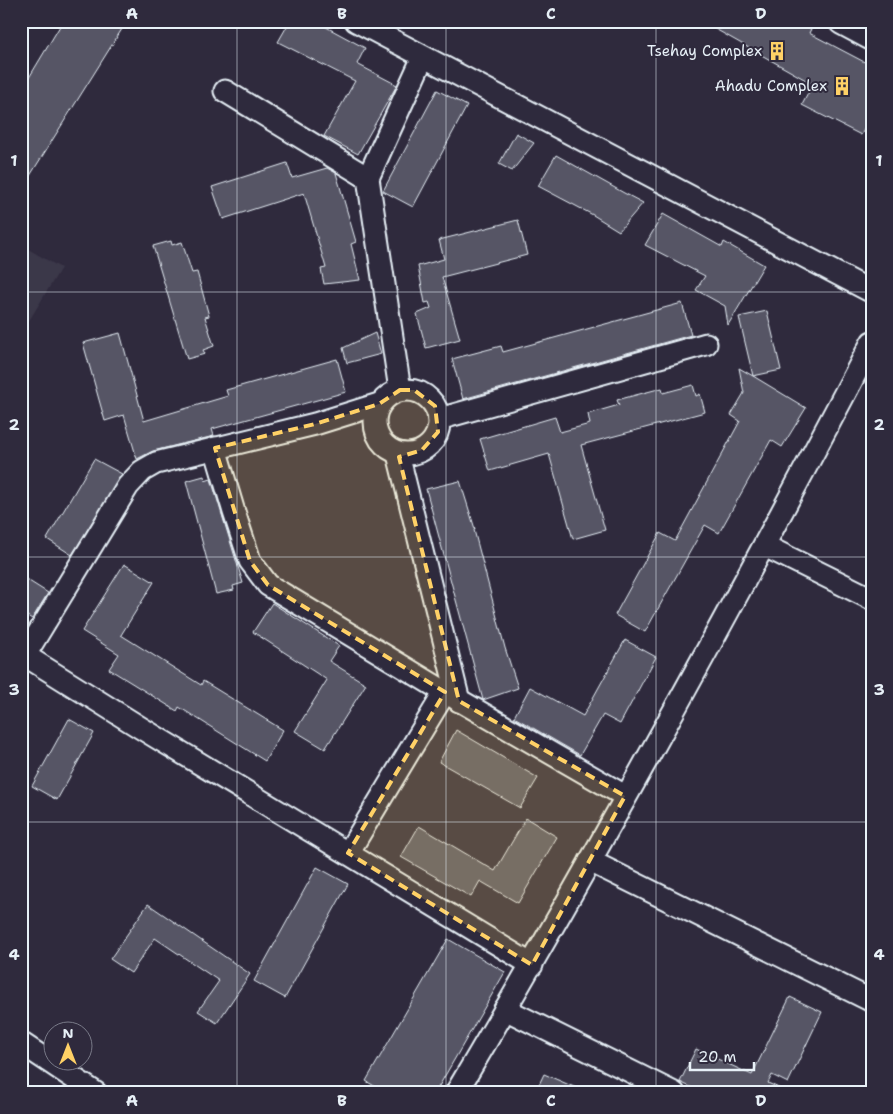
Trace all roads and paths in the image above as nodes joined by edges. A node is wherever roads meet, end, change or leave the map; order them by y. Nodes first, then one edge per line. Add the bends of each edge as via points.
1 (356, 21) edge
2 (842, 21) edge
3 (872, 37) edge
4 (423, 57) junction
5 (225, 91) dead end
6 (368, 178) junction
7 (872, 292) edge
8 (872, 342) edge
9 (706, 344) dead end
10 (400, 390) junction
11 (379, 404) junction
12 (439, 419) junction
13 (215, 448) junction
14 (398, 454) junction
15 (765, 546) junction
16 (872, 599) edge
17 (23, 654) edge
18 (452, 697) junction
19 (626, 796) junction
20 (348, 853) junction
21 (590, 861) junction
22 (532, 965) junction
23 (872, 1001) edge
24 (505, 1010) junction
25 (21, 1043) edge
26 (96, 1093) edge
27 (456, 1093) edge
28 (674, 1093) edge

1 - 4 street
2 - 3 main road
4 - 6 street
4 - 7 street
5 - 6 street
6 - 10 street
8 - 15 street
9 - 12 street
10 - 11 street
10 - 12 street via 414,390 426,396 436,406
11 - 13 street via 315,424
11 - 14 street via 375,415 378,438
12 - 14 street via 438,432 432,443 422,450
13 - 17 street via 156,463 142,471 128,486
13 - 18 street via 250,561 268,584
14 - 18 street
15 - 16 street
15 - 19 street
17 - 20 street
18 - 19 street
18 - 20 street
19 - 21 street
20 - 22 street
21 - 22 street
21 - 23 street
22 - 24 street
24 - 27 street
24 - 28 street
25 - 26 street

